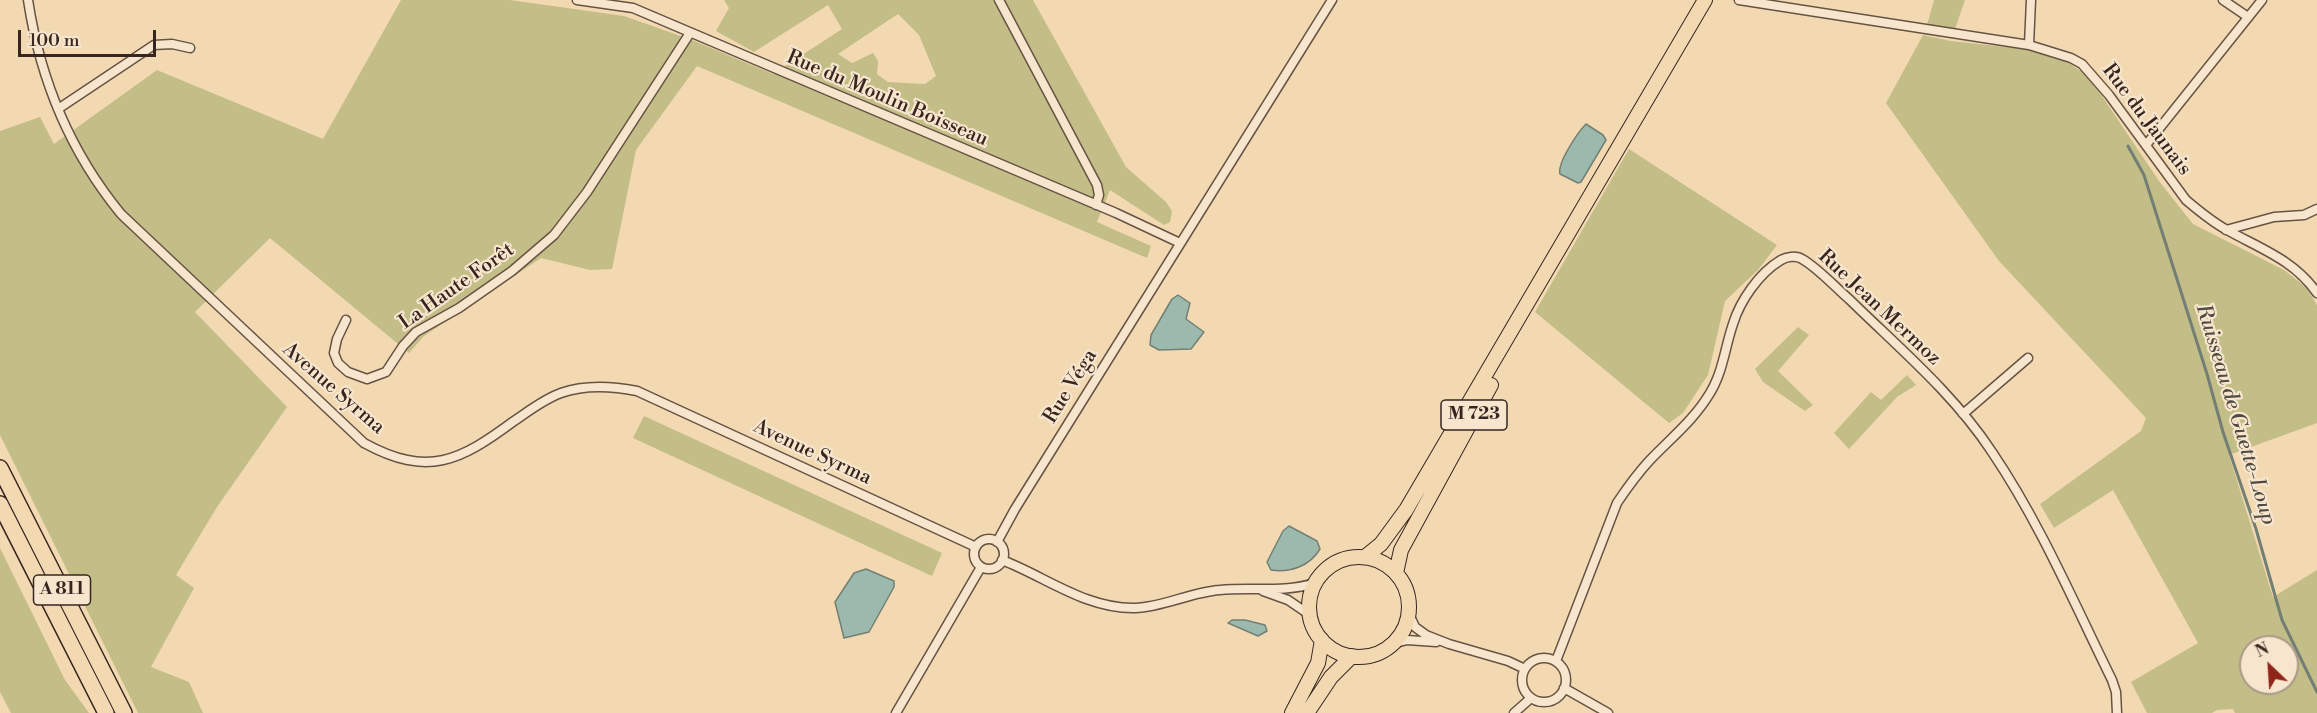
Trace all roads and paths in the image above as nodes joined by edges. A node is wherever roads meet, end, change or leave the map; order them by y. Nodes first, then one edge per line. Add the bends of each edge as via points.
1 (28, 0) edge
2 (577, 0) edge
3 (999, 0) edge
4 (1332, 0) edge
5 (1705, 0) edge
6 (1741, 0) edge
7 (2031, 0) edge
8 (2223, 0) edge
9 (2262, 0) edge
10 (2248, 17) junction
11 (690, 33) junction
12 (2029, 45) junction
13 (190, 48) dead end
14 (58, 109) junction
15 (2146, 145) junction
16 (1096, 205) junction
17 (2317, 209) edge
18 (2226, 230) junction
19 (1177, 247) junction
20 (1555, 257) junction
21 (2317, 293) edge
22 (346, 320) dead end
23 (2028, 358) dead end
24 (1963, 414) junction
25 (0, 468) edge
26 (0, 504) edge
27 (997, 542) junction
28 (976, 547) junction
29 (1365, 557) junction
30 (1002, 560) junction
31 (981, 567) junction
32 (1396, 573) junction
33 (1315, 583) junction
34 (1255, 588) junction
35 (1409, 614) junction
36 (1310, 615) junction
37 (1322, 640) junction
38 (1392, 644) junction
39 (1449, 644) junction
40 (1352, 656) junction
41 (1556, 661) junction
42 (1525, 669) junction
43 (1564, 688) junction
44 (1531, 698) junction
45 (106, 713) edge
46 (124, 713) edge
47 (896, 713) edge
48 (1293, 713) edge
49 (1307, 713) edge
50 (1514, 713) edge
51 (1608, 713) edge
52 (2117, 713) edge

1 - 14 street, Avenue Syrma via 40,57
2 - 11 street, Rue du Moulin Boisseau via 633,8
3 - 16 street via 1097,184
4 - 19 street, Rue Véga
5 - 20 main road, M 723
6 - 12 street, Rue du Jaunais
7 - 12 street
8 - 10 street
9 - 10 street
10 - 15 street
11 - 16 street, Rue du Moulin Boisseau
11 - 22 street, La Haute Forêt via 587,192 554,235 513,270 416,332 386,372 367,379 348,372 334,353
12 - 15 street, Rue du Jaunais via 2082,64
13 - 14 street via 154,45
14 - 28 street, Avenue Syrma via 95,181 121,214 347,429 380,452 418,461 456,457 477,448 560,393 618,387 638,391
15 - 18 street, Rue du Jaunais via 2186,200
16 - 19 street, Rue du Moulin Boisseau
17 - 18 street
18 - 21 street, Rue du Jaunais via 2280,256
19 - 27 street, Rue Véga
20 - 29 main road, M 723 via 1406,510 1381,544
20 - 32 main road, M 723 via 1520,332 1401,550
23 - 24 street
24 - 41 street, Rue Jean Mermoz via 1833,285 1801,258 1782,259 1760,278 1743,303 1710,392 1690,421 1631,481 1617,503
24 - 52 street, Rue Jean Mermoz via 1992,451 2032,519 2112,680
25 - 46 highway, A 811
26 - 45 highway, A 811
27 - 28 street via 987,539
27 - 30 street via 1003,552
28 - 31 street via 974,556
29 - 32 main road
29 - 33 main road via 1339,561
30 - 31 street via 991,568
30 - 34 street via 1112,607 1154,606 1212,590
31 - 47 street
32 - 35 main road via 1406,592
33 - 34 street via 1294,589
33 - 36 main road
34 - 36 street via 1288,600
35 - 38 main road
35 - 39 street via 1420,632
36 - 37 main road
37 - 40 main road via 1335,651
37 - 48 main road via 1318,663
38 - 39 street via 1418,640
38 - 40 main road via 1375,654
39 - 42 street
40 - 49 main road via 1331,677
41 - 42 street via 1539,658
41 - 43 street via 1566,676
42 - 44 street via 1523,688
43 - 44 street via 1550,701
43 - 51 street
44 - 50 street

